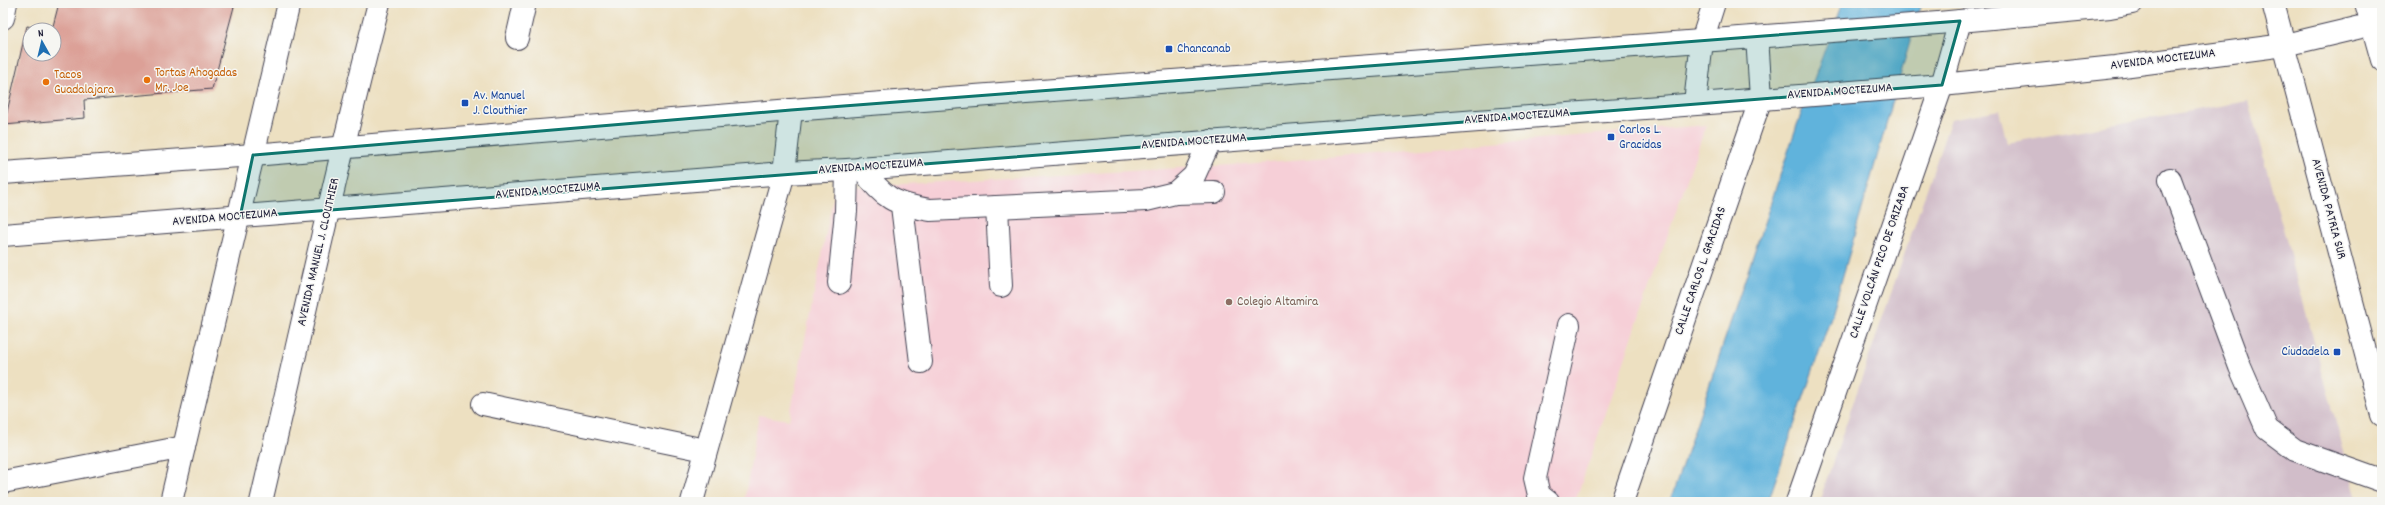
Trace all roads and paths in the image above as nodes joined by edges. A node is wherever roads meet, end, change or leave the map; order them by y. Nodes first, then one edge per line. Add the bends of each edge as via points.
1 (6, 3) edge
2 (289, 3) edge
3 (379, 3) edge
4 (525, 3) edge
5 (1714, 3) edge
6 (2132, 3) edge
7 (2273, 3) edge
8 (2366, 3) edge
9 (2109, 5) edge
10 (3, 18) edge
11 (1960, 21) junction
12 (2377, 23) edge
13 (1757, 37) junction
14 (516, 38) dead end
15 (1702, 41) junction
16 (2284, 45) junction
17 (2382, 60) edge
18 (1942, 85) junction
19 (1761, 98) junction
20 (1695, 104) junction
21 (790, 110) junction
22 (1210, 141) junction
23 (342, 147) junction
24 (253, 156) junction
25 (854, 169) junction
26 (3, 173) edge
27 (784, 173) junction
28 (2170, 179) dead end
29 (1214, 192) dead end
30 (1174, 193) junction
31 (902, 206) junction
32 (997, 207) junction
33 (330, 209) junction
34 (240, 217) junction
35 (3, 235) edge
36 (839, 283) dead end
37 (1001, 286) dead end
38 (1569, 325) dead end
39 (921, 362) dead end
40 (483, 404) dead end
41 (2382, 415) edge
42 (184, 447) junction
43 (705, 450) junction
44 (2382, 481) edge
45 (3, 482) edge
46 (171, 502) edge
47 (261, 502) edge
48 (692, 502) edge
49 (1548, 502) edge
50 (1622, 502) edge
51 (1797, 502) edge

1 - 10 street
2 - 24 street
3 - 23 street, AVENIDA MANUEL J. CLOUTHIER
4 - 14 street
5 - 15 street
6 - 9 street
7 - 16 street, AVENIDA PATRIA SUR
8 - 12 street
9 - 11 street
11 - 13 street
11 - 18 street, CALLE VOLCÁN PICO DE ORIZABA
12 - 16 street, AVENIDA MOCTEZUMA
12 - 17 street
13 - 15 street
13 - 19 street, CALLE CARLOS L. GRACIDAS
15 - 20 street
15 - 21 street
16 - 18 street, AVENIDA MOCTEZUMA via 2115,67
16 - 41 street, AVENIDA PATRIA SUR
18 - 19 street, AVENIDA MOCTEZUMA
18 - 51 street, CALLE VOLCÁN PICO DE ORIZABA
19 - 20 street, AVENIDA MOCTEZUMA
19 - 50 street, CALLE CARLOS L. GRACIDAS
20 - 22 street, AVENIDA MOCTEZUMA
21 - 23 street
21 - 27 street
22 - 25 street, AVENIDA MOCTEZUMA
22 - 30 street via 1194,176
23 - 24 street
23 - 33 street, AVENIDA MANUEL J. CLOUTHIER
24 - 26 street
24 - 34 street
25 - 27 street, AVENIDA MOCTEZUMA
25 - 31 street via 876,189
25 - 36 street via 846,211
27 - 33 street, AVENIDA MOCTEZUMA
27 - 43 street
28 - 44 street via 2240,367 2267,429 2296,450
29 - 30 street
30 - 32 street via 1146,200
31 - 32 street via 930,210
31 - 39 street
32 - 37 street
33 - 34 street, AVENIDA MOCTEZUMA
33 - 47 street, AVENIDA MANUEL J. CLOUTHIER
34 - 35 street, AVENIDA MOCTEZUMA
34 - 42 street
38 - 49 street via 1535,478 1540,495
40 - 43 street
42 - 45 street
42 - 46 street
43 - 48 street

